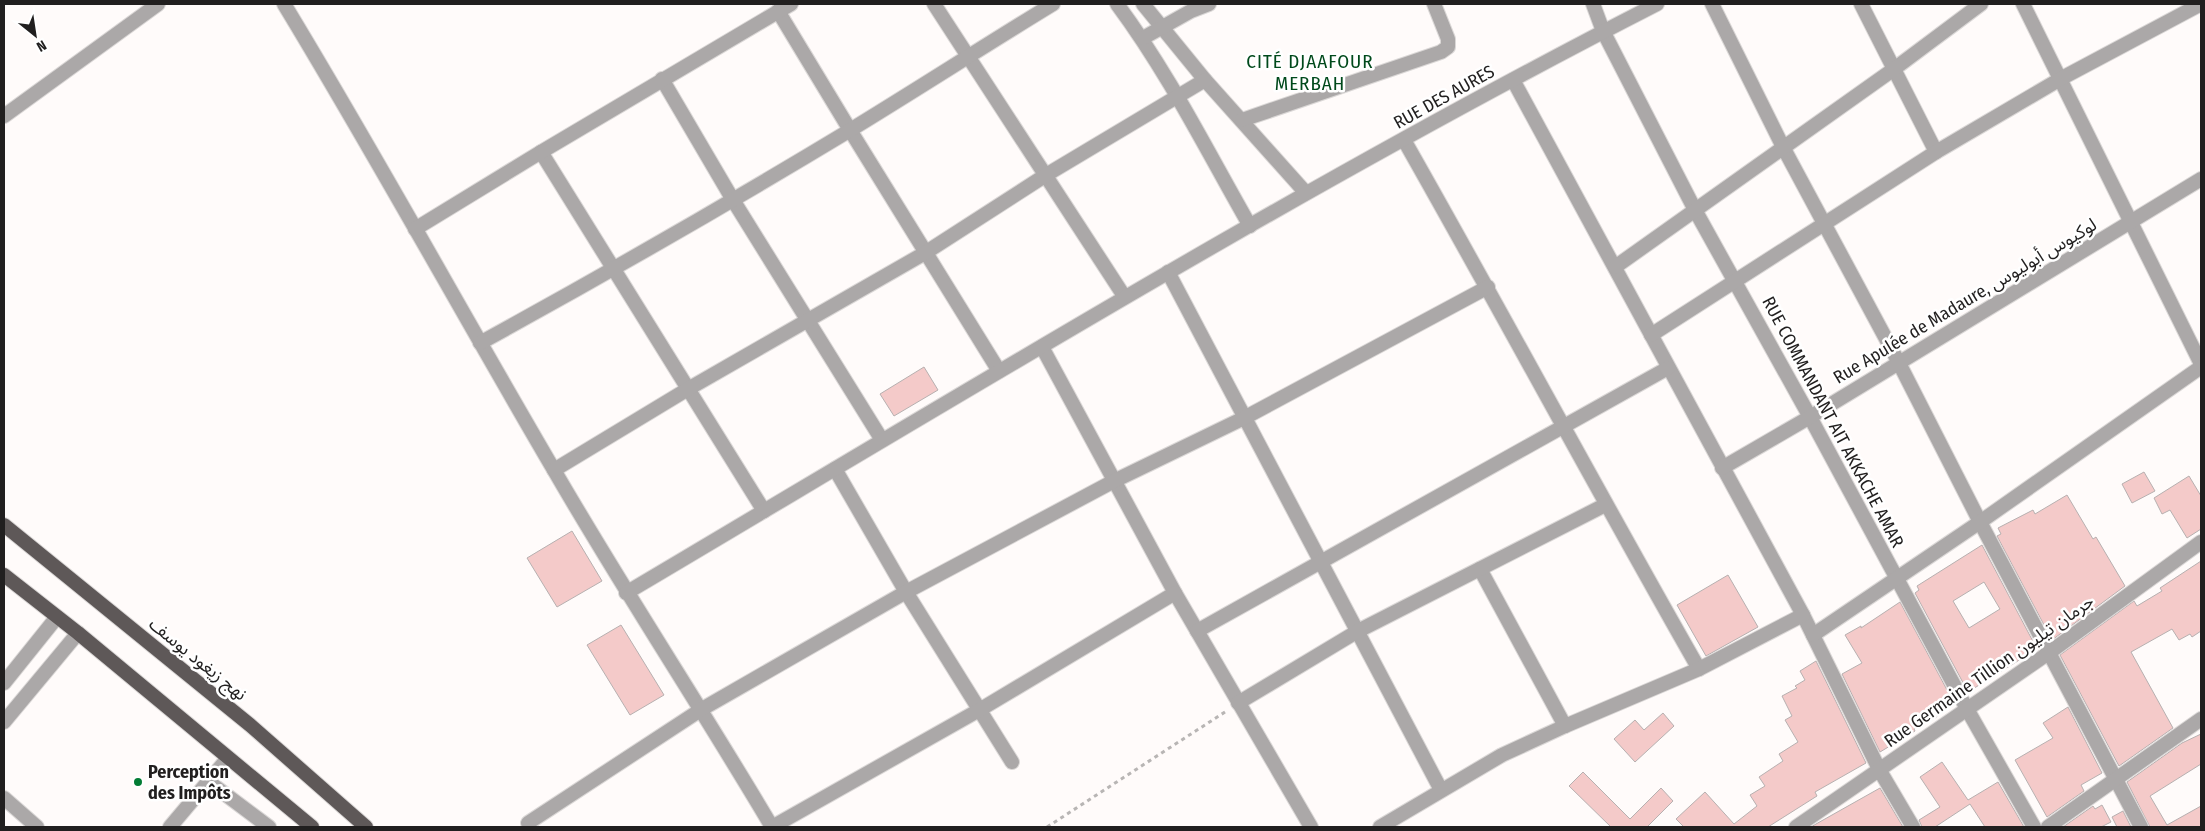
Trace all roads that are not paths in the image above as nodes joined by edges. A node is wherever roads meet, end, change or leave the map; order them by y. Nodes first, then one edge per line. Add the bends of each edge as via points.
1 (158, 4) edge
2 (284, 4) edge
3 (791, 4) edge
4 (934, 4) edge
5 (1053, 4) edge
6 (1117, 4) edge
7 (1143, 4) edge
8 (1209, 4) edge
9 (1434, 4) edge
10 (1593, 4) edge
11 (1657, 4) edge
12 (1712, 4) edge
13 (1861, 4) edge
14 (1981, 4) edge
15 (2023, 4) edge
16 (2201, 4) edge
17 (778, 11) junction
18 (1163, 27) junction
19 (1603, 31) junction
20 (1142, 38) junction
21 (968, 55) junction
22 (1894, 68) junction
23 (2062, 78) junction
24 (662, 79) junction
25 (1205, 80) junction
26 (1513, 80) junction
27 (1178, 96) junction
28 (4, 116) edge
29 (1242, 120) junction
30 (850, 130) junction
31 (1404, 140) junction
32 (1783, 147) junction
33 (541, 152) junction
34 (1936, 152) junction
35 (1046, 175) junction
36 (2201, 180) edge
37 (1306, 193) junction
38 (733, 200) junction
39 (1695, 210) junction
40 (2130, 223) junction
41 (1825, 224) junction
42 (1250, 226) junction
43 (415, 229) junction
44 (925, 253) junction
45 (1615, 267) junction
46 (614, 269) junction
47 (1168, 272) junction
48 (1735, 280) junction
49 (1488, 287) junction
50 (1124, 296) junction
51 (809, 321) junction
52 (1652, 335) junction
53 (480, 343) junction
54 (1042, 347) junction
55 (1899, 363) junction
56 (2201, 365) edge
57 (1668, 368) junction
58 (999, 371) junction
59 (688, 389) junction
60 (1810, 417) junction
61 (1244, 418) junction
62 (1564, 428) junction
63 (882, 440) junction
64 (1722, 468) junction
65 (835, 469) junction
66 (554, 470) junction
67 (1114, 480) junction
68 (1605, 505) junction
69 (764, 511) junction
70 (1980, 522) junction
71 (4, 525) edge
72 (2201, 542) edge
73 (1321, 562) junction
74 (1480, 569) junction
75 (4, 575) edge
76 (1896, 578) junction
77 (906, 592) junction
78 (626, 593) junction
79 (1175, 593) junction
80 (1802, 615) junction
81 (57, 617) junction
82 (1197, 631) junction
83 (1358, 631) junction
84 (78, 633) junction
85 (1813, 635) junction
86 (2050, 652) junction
87 (1699, 669) junction
88 (4, 683) edge
89 (1238, 703) junction
90 (702, 709) junction
91 (981, 709) junction
92 (1967, 709) junction
93 (2201, 719) edge
94 (4, 722) edge
95 (1565, 726) junction
96 (228, 758) junction
97 (1012, 762) dead end
98 (1880, 771) junction
99 (2116, 779) junction
100 (209, 782) junction
101 (1441, 790) junction
102 (4, 798) edge
103 (528, 823) dead end
104 (37, 827) edge
105 (170, 827) edge
106 (269, 827) edge
107 (312, 827) edge
108 (366, 827) edge
109 (772, 827) edge
110 (1311, 827) edge
111 (1380, 827) edge
112 (1796, 827) edge
113 (1913, 827) edge
114 (2034, 827) edge
115 (2048, 827) edge
116 (2141, 827) edge

1 - 28 street
2 - 43 street
3 - 17 street
4 - 21 street
5 - 21 street
6 - 20 street
7 - 18 street
8 - 18 street
9 - 29 street via 1448,39 1448,47 1441,52
10 - 19 street, RUE COMMANDANT AIT AKKACHE AMAR
11 - 19 street, RUE DES AURES
12 - 32 street
13 - 22 street
14 - 22 street
15 - 23 street
16 - 23 street
17 - 24 street
17 - 30 street
18 - 20 street
18 - 25 street
19 - 26 street, RUE DES AURES
19 - 39 street, RUE COMMANDANT AIT AKKACHE AMAR
20 - 27 street
21 - 30 street
21 - 35 street
22 - 32 street
22 - 34 street
23 - 34 street
23 - 40 street
24 - 33 street
24 - 38 street
25 - 27 street
25 - 29 street
26 - 31 street, RUE DES AURES
26 - 45 street
27 - 35 street
27 - 42 street
29 - 37 street
30 - 38 street
30 - 44 street
31 - 37 street, RUE DES AURES
31 - 49 street
32 - 39 street
32 - 41 street
33 - 43 street
33 - 46 street
34 - 41 street
35 - 44 street
35 - 50 street
36 - 40 street, Rue Apulée de Madaure, لوكيوس أبوليوس
37 - 42 street, RUE DES AURES
38 - 46 street
38 - 51 street
39 - 45 street
39 - 48 street, RUE COMMANDANT AIT AKKACHE AMAR
40 - 55 street, Rue Apulée de Madaure, لوكيوس أبوليوس
40 - 56 street
41 - 48 street
41 - 55 street
42 - 47 street, RUE DES AURES
43 - 53 street
44 - 51 street
44 - 58 street
45 - 52 street
46 - 53 street
46 - 59 street
47 - 50 street, RUE DES AURES
47 - 61 street
48 - 52 street
48 - 60 street, RUE COMMANDANT AIT AKKACHE AMAR
49 - 61 street
49 - 62 street
50 - 54 street, RUE DES AURES
51 - 59 street
51 - 63 street
52 - 57 street
53 - 66 street
54 - 58 street, RUE DES AURES
54 - 67 street
55 - 60 street, Rue Apulée de Madaure, لوكيوس أبوليوس
55 - 70 street
56 - 70 street
57 - 62 street
57 - 64 street
58 - 63 street, RUE DES AURES
59 - 66 street
59 - 69 street
60 - 64 street, Rue Apulée de Madaure, لوكيوس أبوليوس
60 - 76 street, RUE COMMANDANT AIT AKKACHE AMAR
61 - 67 street
61 - 73 street
62 - 68 street
62 - 73 street
63 - 65 street, RUE DES AURES
64 - 80 street
65 - 69 street, RUE DES AURES
65 - 77 street
66 - 78 street
67 - 77 street
67 - 79 street
68 - 74 street
68 - 87 street
69 - 78 street, RUE DES AURES
70 - 76 street
70 - 86 street
71 - 108 highway, نهج زيغود يوسف via 250,725
72 - 86 street, Rue Germaine Tillion جرمان تيليون
73 - 82 street
73 - 83 street
74 - 83 street
74 - 95 street
75 - 81 highway
76 - 85 street
76 - 92 street, RUE COMMANDANT AIT AKKACHE AMAR
77 - 90 street
77 - 91 street
78 - 90 street
79 - 82 street
79 - 91 street
80 - 85 street
80 - 87 street
81 - 84 highway
81 - 88 street
82 - 89 street
83 - 89 street
83 - 101 street
84 - 94 street
84 - 96 highway
85 - 98 street
86 - 92 street, Rue Germaine Tillion جرمان تيليون
86 - 99 street
87 - 95 street
89 - 110 street
90 - 103 street
90 - 109 street
91 - 97 street
91 - 109 street
92 - 98 street, Rue Germaine Tillion جرمان تيليون
92 - 114 street, RUE COMMANDANT AIT AKKACHE AMAR
93 - 99 street
95 - 101 street via 1502,755
96 - 100 street
96 - 107 highway
98 - 112 street, Rue Germaine Tillion جرمان تيليون
98 - 113 street
99 - 115 street
99 - 116 street
100 - 105 street
100 - 106 street
101 - 111 street
102 - 104 street

